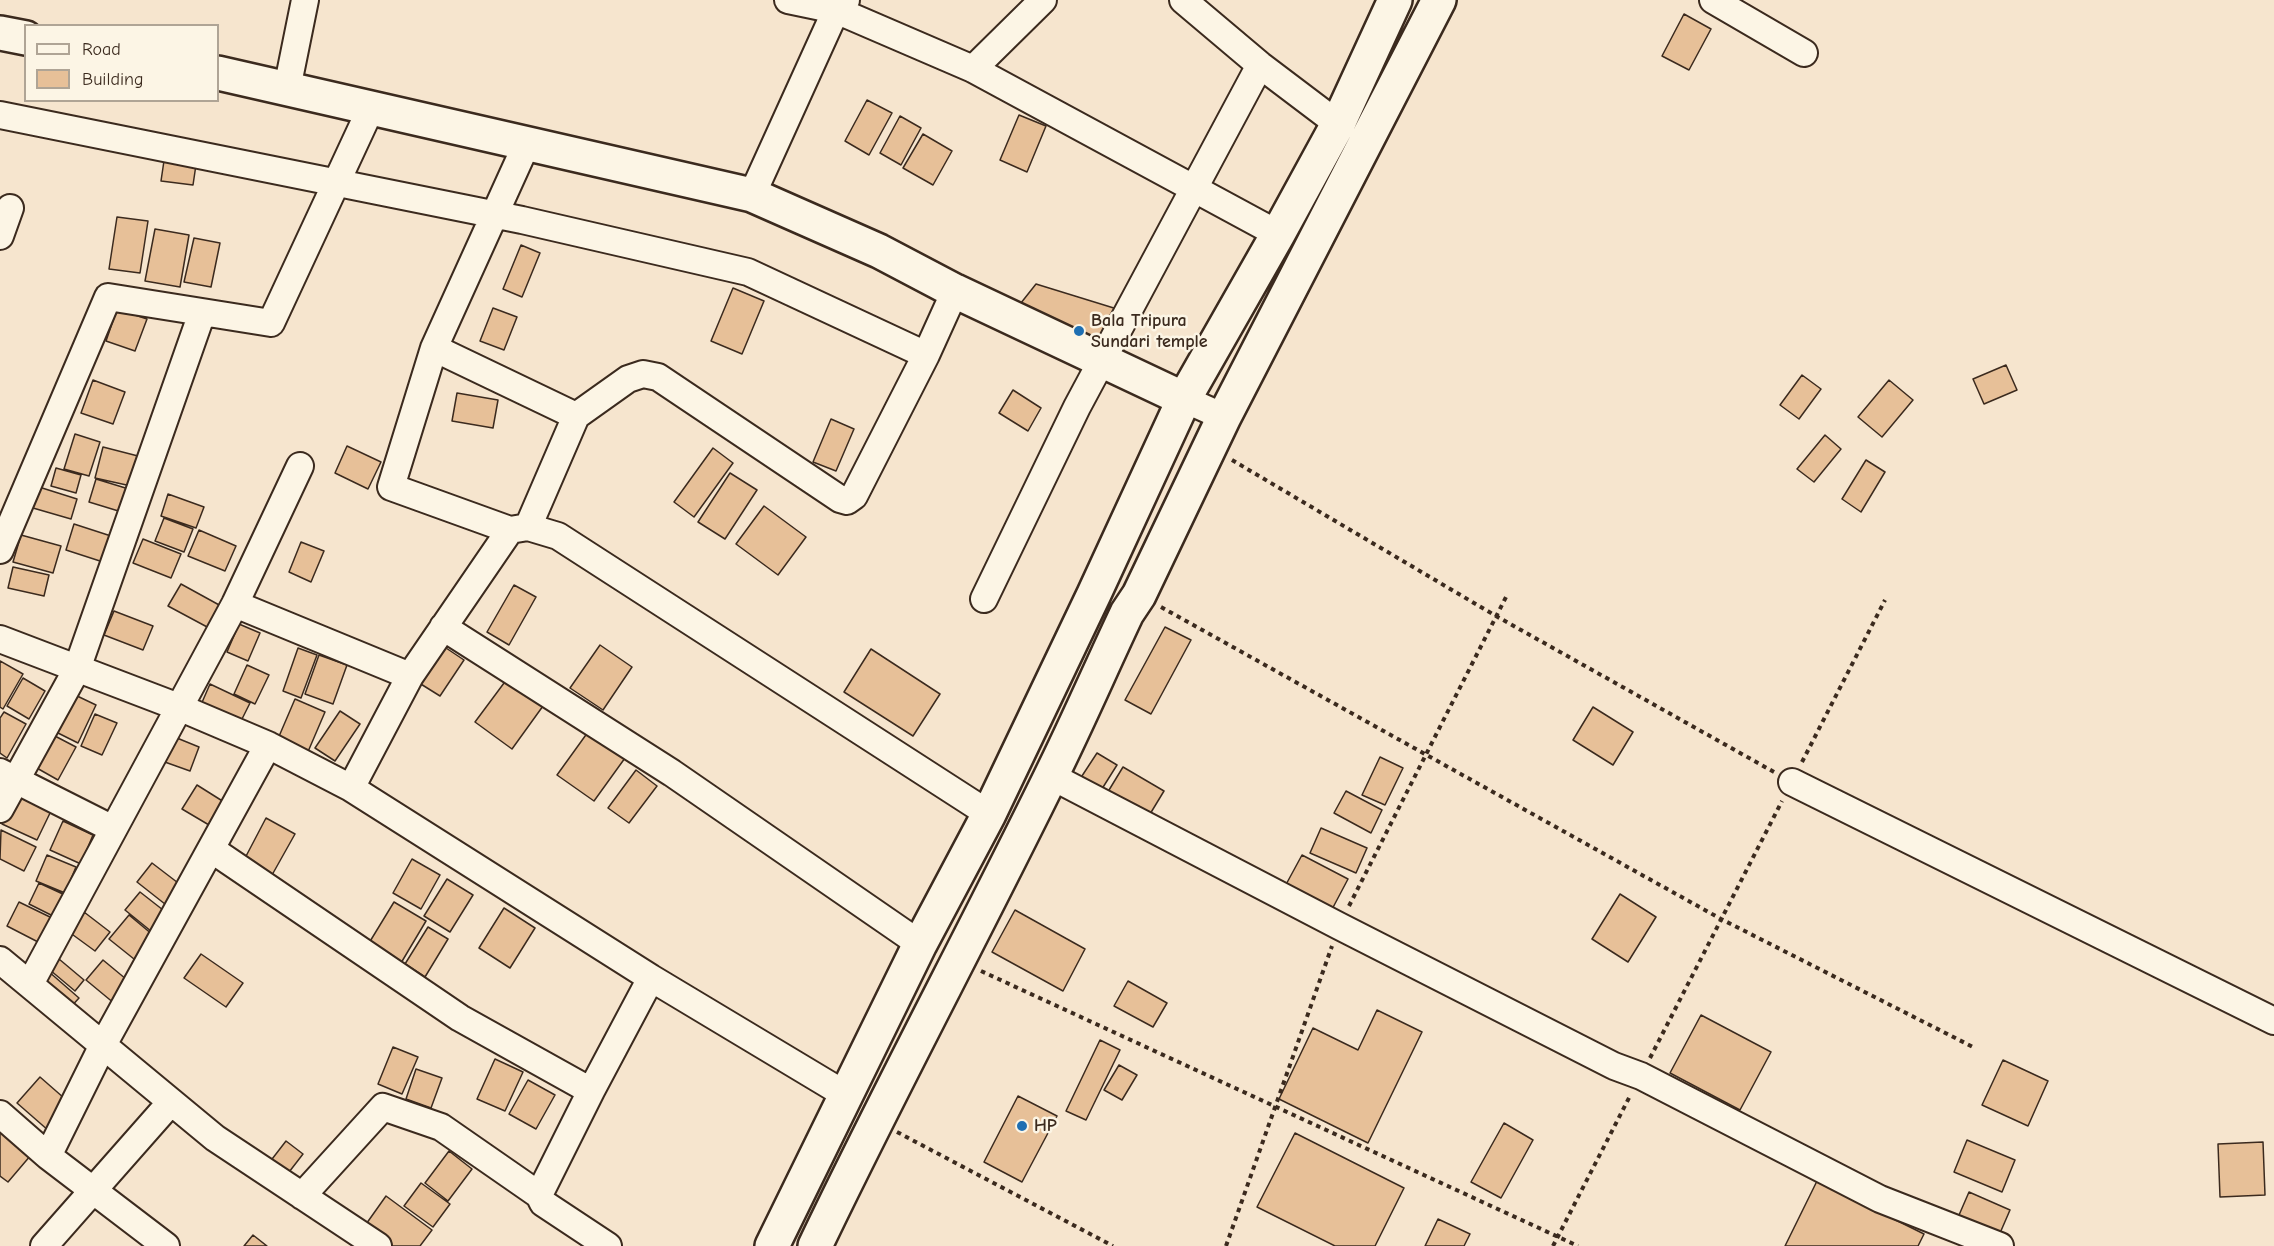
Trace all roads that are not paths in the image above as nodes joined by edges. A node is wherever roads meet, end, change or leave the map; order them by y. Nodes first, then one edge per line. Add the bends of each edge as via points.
1 (305, 0) edge
2 (788, 0) edge
3 (1043, 0) edge
4 (1183, 0) edge
5 (1395, 0) edge
6 (1439, 0) edge
7 (1713, 0) edge
8 (841, 5) edge
9 (0, 33) edge
10 (24, 38) edge
11 (1804, 54) dead end
12 (1260, 65) junction
13 (973, 69) junction
14 (219, 73) edge
15 (287, 89) junction
16 (371, 108) junction
17 (0, 115) edge
18 (1338, 124) junction
19 (527, 143) junction
20 (336, 182) junction
21 (1194, 188) junction
22 (752, 195) junction
23 (10, 208) dead end
24 (495, 216) junction
25 (1278, 234) junction
26 (0, 236) edge
27 (955, 291) junction
28 (202, 313) junction
29 (434, 348) junction
30 (926, 355) junction
31 (1102, 360) junction
32 (1184, 399) junction
33 (576, 416) junction
34 (1224, 417) junction
35 (300, 466) dead end
36 (519, 529) junction
37 (0, 550) edge
38 (984, 599) dead end
39 (235, 604) junction
40 (442, 627) junction
41 (0, 639) edge
42 (77, 669) junction
43 (410, 676) junction
44 (181, 708) junction
45 (268, 745) junction
46 (8, 776) edge
47 (1051, 776) junction
48 (1792, 782) road end
49 (351, 788) junction
50 (0, 809) edge
51 (989, 814) junction
52 (113, 830) junction
53 (211, 849) junction
54 (920, 944) junction
55 (0, 960) edge
56 (651, 978) junction
57 (30, 984) junction
58 (2274, 1021) edge
59 (103, 1045) junction
60 (591, 1091) junction
61 (846, 1095) junction
62 (171, 1102) junction
63 (0, 1114) edge
64 (48, 1156) junction
65 (93, 1190) junction
66 (302, 1196) junction
67 (539, 1196) junction
68 (44, 1246) edge
69 (166, 1246) edge
70 (378, 1246) edge
71 (608, 1246) edge
72 (772, 1246) edge
73 (815, 1246) edge
74 (2000, 1246) edge

1 - 15 street
2 - 8 street
3 - 13 street
4 - 12 street
5 - 18 main road
6 - 34 main road
7 - 11 street
8 - 13 street
8 - 22 street
9 - 10 main road
12 - 18 street
12 - 21 street
13 - 21 street
14 - 15 main road
15 - 16 main road
16 - 19 main road
16 - 20 street
17 - 20 street
18 - 25 main road
19 - 22 main road
19 - 24 street
20 - 24 street
20 - 28 street via 271,323
21 - 25 street
21 - 31 street
22 - 27 main road via 879,251
23 - 26 street
24 - 29 street
24 - 30 street via 748,272
25 - 32 main road
27 - 30 street
27 - 31 main road
28 - 37 street via 108,297
28 - 42 street
29 - 33 street
29 - 36 street via 391,487
30 - 33 street via 854,496 846,501 658,377 643,374 628,379
31 - 32 main road
31 - 38 street
32 - 34 street
32 - 51 main road
33 - 36 street
34 - 47 main road
35 - 39 street
36 - 40 street
36 - 51 street via 558,536
39 - 43 street
39 - 44 street
40 - 43 street
40 - 54 street via 672,773
41 - 42 street
42 - 44 street
42 - 46 street
43 - 49 street
44 - 45 street
44 - 52 street
45 - 49 street
45 - 53 street
46 - 50 street
46 - 52 street
47 - 73 main road
47 - 74 street via 1338,926 1880,1199
48 - 58 street
49 - 56 street
51 - 54 main road
52 - 57 street
53 - 59 street
53 - 60 street via 460,1018
54 - 61 main road
55 - 57 street
56 - 60 street
56 - 61 street
57 - 59 street
59 - 62 street
59 - 64 street
60 - 67 street
61 - 72 main road
62 - 65 street
62 - 66 street via 215,1138
63 - 64 street
64 - 65 street
65 - 68 street
65 - 69 street
66 - 67 street via 383,1107 441,1127
66 - 70 street
67 - 71 street via 543,1203

